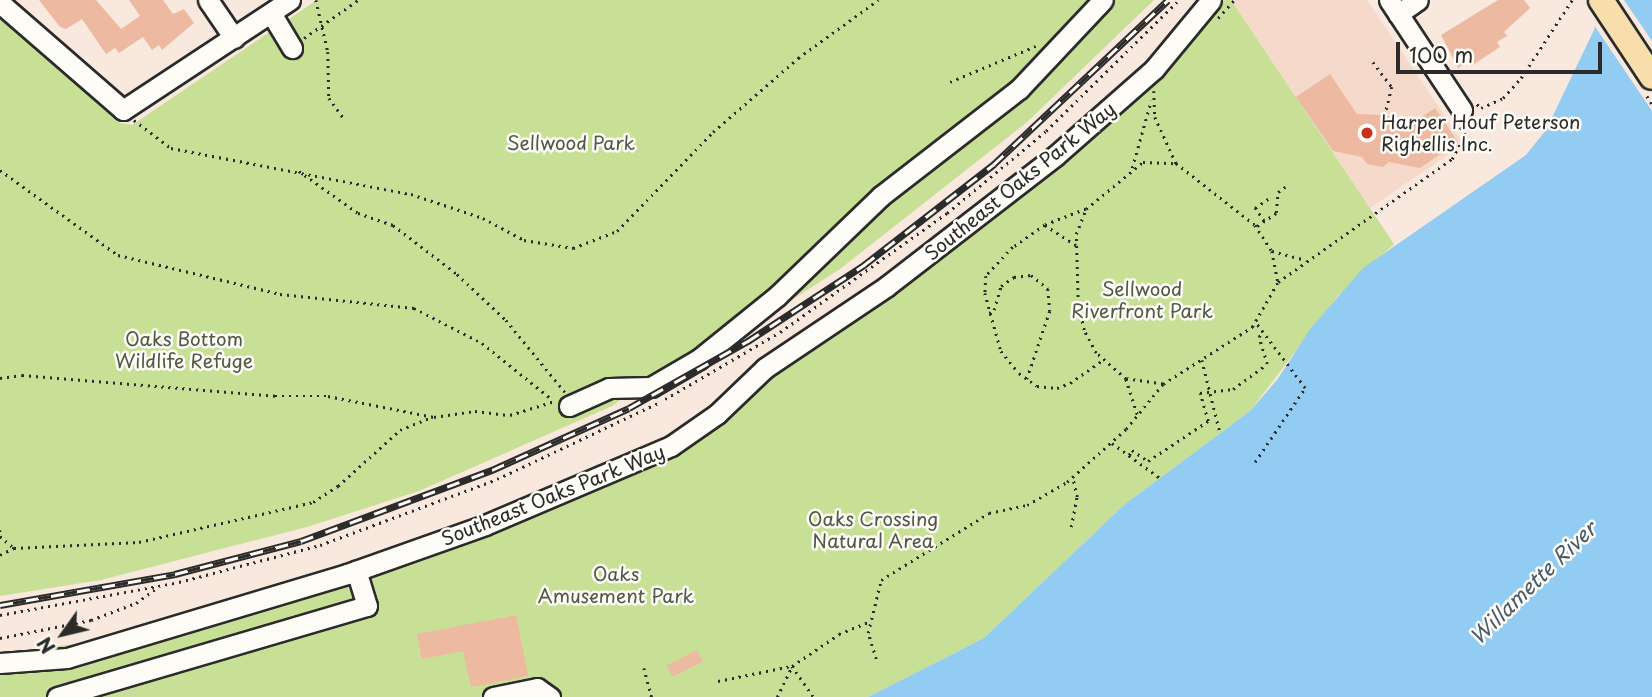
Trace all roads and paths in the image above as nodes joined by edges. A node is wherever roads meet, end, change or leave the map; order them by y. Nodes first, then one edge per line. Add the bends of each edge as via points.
1 (208, 0) edge
2 (290, 0) edge
3 (316, 0) edge
4 (358, 0) edge
5 (878, 0) edge
6 (1103, 0) edge
7 (1211, 0) edge
8 (1234, 0) edge
9 (1418, 0) edge
10 (1572, 0) edge
11 (1601, 0) edge
12 (0, 3) edge
13 (1393, 7) edge
14 (271, 13) junction
15 (1214, 21) dead end
16 (319, 25) junction
17 (234, 38) junction
18 (1040, 44) dead end
19 (292, 48) joint
20 (1373, 62) dead end
21 (1652, 77) edge
22 (950, 82) dead end
23 (1154, 90) dead end
24 (1151, 100) junction
25 (1467, 106) joint
26 (122, 110) junction
27 (1385, 115) dead end
28 (344, 120) dead end
29 (1465, 135) dead end
30 (1176, 163) junction
31 (1132, 168) junction
32 (296, 169) junction
33 (0, 170) edge
34 (1285, 187) dead end
35 (1268, 199) dead end
36 (1086, 209) junction
37 (1264, 221) junction
38 (1045, 226) junction
39 (1256, 227) junction
40 (1077, 246) junction
41 (1272, 251) junction
42 (1307, 260) junction
43 (1278, 282) junction
44 (989, 313) junction
45 (1255, 322) junction
46 (1262, 331) junction
47 (1103, 360) junction
48 (1202, 360) junction
49 (0, 378) edge
50 (1027, 379) junction
51 (1126, 379) junction
52 (1163, 384) junction
53 (1210, 391) junction
54 (562, 403) junction
55 (1138, 416) junction
56 (434, 417) junction
57 (1220, 432) dead end
58 (1112, 443) junction
59 (1129, 455) junction
60 (1255, 462) dead end
61 (1073, 478) junction
62 (1160, 478) dead end
63 (1071, 527) dead end
64 (0, 530) edge
65 (0, 536) edge
66 (0, 543) edge
67 (14, 548) junction
68 (0, 555) edge
69 (356, 571) junction
70 (179, 582) dead end
71 (157, 587) junction
72 (0, 615) edge
73 (869, 622) junction
74 (0, 638) edge
75 (876, 659) dead end
76 (0, 663) edge
77 (792, 666) junction
78 (645, 668) dead end
79 (718, 681) dead end
80 (57, 697) edge
81 (493, 697) edge
82 (550, 697) edge
83 (652, 697) edge
84 (777, 697) edge
85 (814, 697) edge

1 - 17 street
2 - 14 street
3 - 16 path
4 - 16 path
5 - 32 path via 741,107 617,231 587,245 559,249 540,245 435,200
6 - 54 street via 1019,89 881,196 777,296 699,359 651,387 609,388
7 - 69 street, Southeast Oaks Park Way via 1154,69 1055,156 887,286 765,368 717,414 678,442 485,526
8 - 15 path
9 - 13 street
10 - 25 path via 1503,98 1481,108
11 - 21 main road
12 - 26 street
13 - 25 street
14 - 17 street
14 - 19 street
16 - 19 path
16 - 28 path via 328,52 329,97
17 - 26 street
18 - 22 path
20 - 27 path via 1392,88
23 - 24 path
24 - 30 path
24 - 31 path
26 - 32 path via 171,148
29 - 42 path via 1452,159
30 - 31 path via 1152,159
30 - 39 path
31 - 36 path
32 - 54 path via 358,213 393,225 457,274 529,347 566,395
33 - 54 path via 118,255 280,293 414,308 482,342
34 - 37 path via 1278,192 1276,213
35 - 37 path via 1255,208
36 - 38 path
36 - 40 path
37 - 39 path
38 - 40 path
38 - 44 path via 1013,247 986,276
39 - 41 path
40 - 47 path via 1080,317
41 - 42 path
41 - 43 path
42 - 43 path
43 - 45 path
44 - 50 path via 1001,351
44 - 50 path via 1001,286 1014,277 1031,275 1048,289 1050,311
45 - 46 path
45 - 48 path
46 - 53 path via 1259,340 1268,364 1233,389
46 - 60 path via 1305,388
47 - 50 path via 1057,388
47 - 51 path
48 - 52 path
48 - 53 path
49 - 56 path via 22,375 275,396 328,396
51 - 52 path
51 - 55 path
52 - 55 path
53 - 57 path
53 - 59 path via 1200,393 1208,421 1148,461 1132,450
54 - 56 path via 510,415 475,411
55 - 58 path
56 - 67 path via 400,430 338,486 313,502 139,542
58 - 59 path
58 - 61 path
59 - 62 path
61 - 63 path via 1077,497
61 - 73 path via 1027,505 989,513 881,580
64 - 65 path
65 - 66 path
65 - 67 path
67 - 68 path
69 - 76 street, Southeast Oaks Park Way via 67,658
69 - 80 street via 368,606
70 - 71 path
71 - 72 path
71 - 74 path via 136,603 90,620
73 - 75 path via 868,642
73 - 77 path via 839,634
77 - 79 path
77 - 84 path
77 - 85 path
78 - 83 path
81 - 82 street via 537,688

